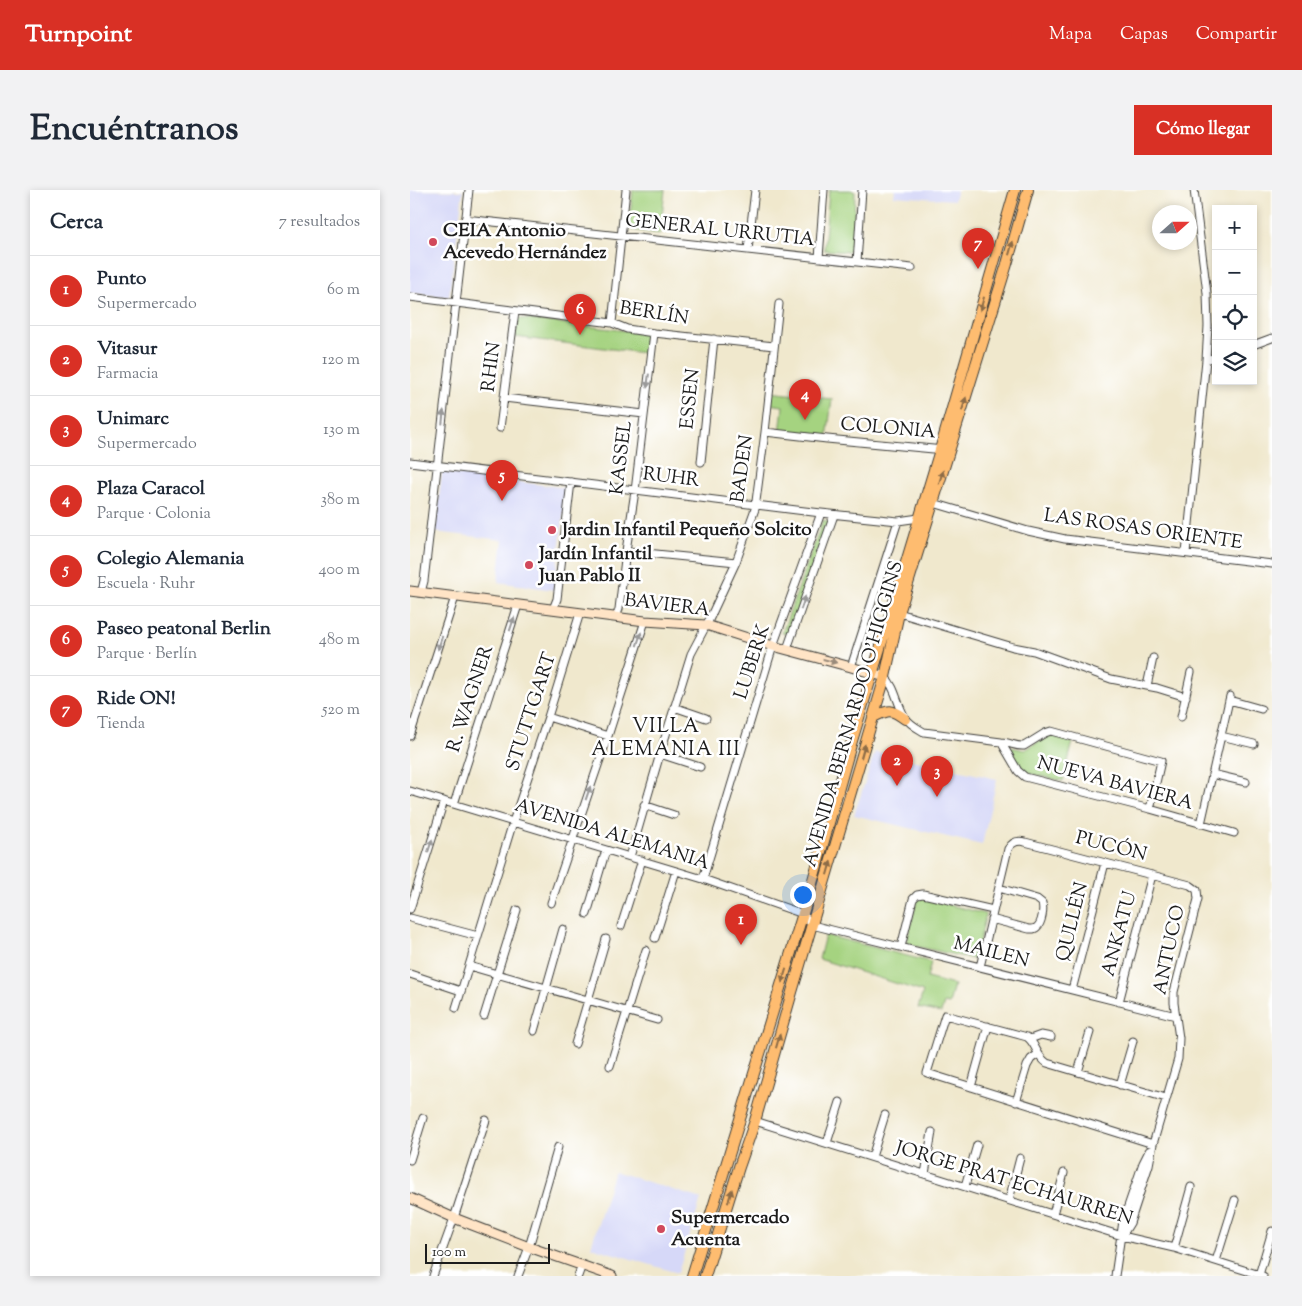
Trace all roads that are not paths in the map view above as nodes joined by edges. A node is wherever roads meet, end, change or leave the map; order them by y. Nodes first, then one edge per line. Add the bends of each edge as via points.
1 (469, 190) edge
2 (626, 190) edge
3 (755, 190) edge
4 (824, 190) edge
5 (862, 190) edge
6 (1015, 190) edge
7 (1028, 190) edge
8 (1194, 190) edge
9 (465, 219) junction
10 (621, 236) junction
11 (748, 250) junction
12 (820, 258) junction
13 (857, 262) junction
14 (912, 268) dead end
15 (410, 297) edge
16 (455, 303) junction
17 (779, 304) dead end
18 (515, 311) junction
19 (612, 323) junction
20 (654, 333) junction
21 (1272, 338) edge
22 (714, 339) junction
23 (1257, 343) edge
24 (774, 346) junction
25 (1212, 358) edge
26 (1206, 360) junction
27 (504, 398) junction
28 (644, 414) junction
29 (500, 428) dead end
30 (765, 432) junction
31 (945, 450) junction
32 (410, 462) edge
33 (701, 462) dead end
34 (438, 465) junction
35 (571, 482) junction
36 (635, 491) junction
37 (929, 501) junction
38 (756, 505) junction
39 (821, 514) junction
40 (834, 514) junction
41 (923, 519) junction
42 (898, 521) junction
43 (626, 551) junction
44 (1186, 553) junction
45 (736, 562) junction
46 (1272, 564) edge
47 (410, 591) edge
48 (421, 592) junction
49 (456, 597) junction
50 (518, 605) junction
51 (553, 609) junction
52 (580, 613) junction
53 (899, 613) junction
54 (616, 617) junction
55 (645, 621) junction
56 (706, 625) junction
57 (773, 646) junction
58 (787, 649) junction
59 (1153, 658) dead end
60 (851, 666) junction
61 (1191, 672) dead end
62 (873, 674) junction
63 (885, 677) junction
64 (1147, 686) junction
65 (1186, 697) junction
66 (674, 707) junction
67 (1261, 708) dead end
68 (548, 717) junction
69 (873, 717) junction
70 (1181, 717) dead end
71 (706, 718) dead end
72 (905, 719) junction
73 (410, 736) edge
74 (608, 736) junction
75 (1221, 736) junction
76 (1001, 742) junction
77 (1254, 744) dead end
78 (660, 754) junction
79 (700, 767) dead end
80 (1212, 774) junction
81 (1246, 782) dead end
82 (410, 791) edge
83 (837, 794) junction
84 (849, 798) junction
85 (444, 801) junction
86 (454, 804) junction
87 (644, 805) junction
88 (1150, 809) junction
89 (674, 815) dead end
90 (513, 822) junction
91 (1201, 824) junction
92 (1234, 833) dead end
93 (572, 839) junction
94 (606, 850) junction
95 (630, 857) junction
96 (642, 860) junction
97 (1105, 863) junction
98 (676, 870) junction
99 (1152, 875) junction
100 (703, 879) junction
101 (999, 888) junction
102 (1197, 890) joint
103 (551, 904) dead end
104 (410, 909) edge
105 (517, 910) dead end
106 (993, 910) junction
107 (587, 914) dead end
108 (803, 914) junction
109 (410, 918) edge
110 (991, 919) junction
111 (812, 925) junction
112 (621, 926) dead end
113 (563, 929) dead end
114 (478, 936) junction
115 (655, 938) dead end
116 (606, 939) dead end
117 (901, 947) junction
118 (646, 950) dead end
119 (469, 966) junction
120 (980, 967) junction
121 (410, 974) edge
122 (497, 974) junction
123 (546, 989) junction
124 (1072, 990) junction
125 (461, 991) junction
126 (588, 1001) junction
127 (1119, 1002) junction
128 (456, 1008) dead end
129 (627, 1012) junction
130 (484, 1016) dead end
131 (1176, 1016) junction
132 (657, 1020) dead end
133 (988, 1026) junction
134 (534, 1031) dead end
135 (1090, 1032) dead end
136 (1052, 1037) dead end
137 (1030, 1039) junction
138 (1133, 1041) dead end
139 (575, 1044) dead end
140 (1038, 1054) junction
141 (758, 1061) junction
142 (610, 1066) dead end
143 (1078, 1072) junction
144 (1120, 1085) junction
145 (971, 1087) junction
146 (1166, 1098) junction
147 (840, 1102) dead end
148 (1016, 1102) junction
149 (885, 1115) dead end
150 (423, 1118) dead end
151 (486, 1120) dead end
152 (756, 1121) junction
153 (932, 1132) dead end
154 (827, 1143) junction
155 (1153, 1144) junction
156 (977, 1145) dead end
157 (558, 1147) dead end
158 (730, 1152) junction
159 (872, 1157) junction
160 (1020, 1158) dead end
161 (410, 1160) edge
162 (1064, 1173) dead end
163 (924, 1174) junction
164 (965, 1186) junction
165 (1190, 1187) dead end
166 (410, 1198) edge
167 (1009, 1200) junction
168 (1235, 1200) dead end
169 (1054, 1214) junction
170 (454, 1218) junction
171 (1272, 1231) edge
172 (1122, 1236) junction
173 (529, 1246) junction
174 (1174, 1248) junction
175 (1216, 1261) junction
176 (582, 1265) junction
177 (1261, 1275) edge
178 (433, 1276) edge
179 (518, 1276) edge
180 (578, 1276) edge
181 (612, 1276) edge
182 (692, 1276) edge
183 (705, 1276) edge
184 (1115, 1276) edge

1 - 9 street
2 - 10 street
3 - 11 street
4 - 12 street
5 - 13 street
6 -> 31 main road, AVENIDA BERNARDO O'HIGGINS
31 -> 7 main road, AVENIDA BERNARDO O'HIGGINS
8 - 26 street via 1208,310
9 - 10 street, GENERAL URRUTIA
9 - 16 street
10 - 11 street, GENERAL URRUTIA
10 - 19 street
11 - 12 street, GENERAL URRUTIA
12 - 13 street, GENERAL URRUTIA
13 - 14 street, GENERAL URRUTIA
15 - 16 street, BERLÍN
16 - 18 street, BERLÍN
34 -> 16 street
17 - 24 street, BADEN
18 - 19 street, BERLÍN
18 - 27 street, RHIN
19 - 20 street, BERLÍN
20 - 22 street, BERLÍN
20 -> 28 street, KASSEL
21 - 23 street
22 - 24 street, BERLÍN
22 - 33 street, ESSEN
24 - 30 street, BADEN
25 - 26 street
26 - 44 street
27 - 28 street
27 - 29 street, RHIN
28 - 36 street, KASSEL
30 - 31 street, COLONIA
30 - 38 street, BADEN
31 - 37 main road, AVENIDA BERNARDO O'HIGGINS
32 - 34 street, RUHR
34 - 35 street, RUHR
34 - 48 street
35 - 36 street, RUHR
35 - 51 street
36 - 38 street, RUHR
36 - 43 street, KASSEL
37 - 41 main road, AVENIDA BERNARDO O'HIGGINS
37 - 44 street, LAS ROSAS ORIENTE via 1065,539
38 - 39 street, RUHR
38 - 45 street, BADEN
39 - 40 street, RUHR
39 - 57 street, LUBERK
40 - 42 street, RUHR
58 -> 40 street, LUBERK
41 - 42 street, RUHR
41 - 53 main road, AVENIDA BERNARDO O'HIGGINS
41 - 62 main road, AVENIDA BERNARDO O'HIGGINS
42 - 60 street, AVENIDA BERNARDO O'HIGGINS
43 - 45 street
43 - 54 street, KASSEL
44 - 46 street, LAS ROSAS ORIENTE
45 - 56 street, BADEN
47 - 48 street, BAVIERA
48 - 49 street, BAVIERA
49 - 50 street, BAVIERA
49 -> 73 street
50 - 51 street, BAVIERA
86 -> 50 street, R. WAGNER
51 - 52 street, BAVIERA
52 - 54 street, BAVIERA
52 - 68 street, STUTTGART
53 - 63 main road, AVENIDA BERNARDO O'HIGGINS
53 - 64 street via 1034,651 1111,679
54 - 55 street, BAVIERA
55 - 56 street, BAVIERA
74 -> 55 street
56 - 57 street, BAVIERA
56 - 66 street, BADEN via 691,654
57 - 58 street, BAVIERA
57 - 100 street, LUBERK
58 -> 60 street, BAVIERA
59 - 64 street
60 - 62 street, BAVIERA
61 - 65 street
62 - 63 street, BAVIERA
62 - 83 main road, AVENIDA BERNARDO O'HIGGINS
63 - 69 main road, AVENIDA BERNARDO O'HIGGINS
63 - 72 street
64 - 65 street
65 - 70 street
66 - 71 street
66 - 78 street, BADEN
67 - 75 street via 1230,698
68 - 74 street
68 - 90 street, STUTTGART
69 - 72 main road via 894,711
84 -> 69 main road, AVENIDA BERNARDO O'HIGGINS
72 - 76 street via 924,732
93 -> 74 street
75 - 77 street
75 - 80 street
76 - 88 street, NUEVA BAVIERA via 1025,777
76 - 88 street via 1024,746 1051,731 1162,760
78 - 79 street
78 - 87 street, BADEN
80 - 81 street
80 - 91 street
82 - 85 street, AVENIDA ALEMANIA
83 - 84 main road
83 - 108 main road, AVENIDA BERNARDO O'HIGGINS
111 -> 84 main road, AVENIDA BERNARDO O'HIGGINS
85 - 86 street, AVENIDA ALEMANIA
104 -> 85 street
86 - 90 street, AVENIDA ALEMANIA
87 - 89 street
87 - 95 street, BADEN
88 - 91 street, NUEVA BAVIERA
90 - 93 street, AVENIDA ALEMANIA
90 - 114 street, STUTTGART
91 - 92 street, NUEVA BAVIERA
93 - 94 street, AVENIDA ALEMANIA
93 - 103 street
94 - 95 street, AVENIDA ALEMANIA
94 - 107 street
95 - 96 street, AVENIDA ALEMANIA
96 - 98 street, AVENIDA ALEMANIA
96 - 112 street
97 - 99 street, PUCÓN
97 - 101 street, PUCÓN via 1022,841 1008,849
97 - 124 street, QULLÉN
98 - 100 street, AVENIDA ALEMANIA
98 - 115 street
99 - 102 street, PUCÓN via 1190,885
99 - 127 street, ANKATU
100 - 108 street, AVENIDA ALEMANIA
101 - 106 street
101 - 110 street via 1041,901 1040,923 1038,927 1029,929
102 - 131 street, ANTUCO via 1198,899 1174,992
105 - 122 street
106 - 110 street
106 - 117 street via 917,895
108 - 111 street
108 -> 141 main road, AVENIDA BERNARDO O'HIGGINS
109 - 114 street
110 - 120 street
111 - 117 street, MAILEN
152 -> 111 main road, AVENIDA BERNARDO O'HIGGINS
113 - 123 street
114 - 119 street, STUTTGART
116 - 126 street
117 - 120 street, MAILEN
118 - 129 street
119 - 122 street
119 - 125 street, STUTTGART
120 - 124 street, MAILEN
121 - 125 street
122 - 123 street
122 - 130 street
123 - 126 street
123 - 134 street
124 - 127 street, MAILEN
125 - 128 street, STUTTGART
126 - 129 street
126 - 139 street
127 - 131 street, MAILEN
129 - 132 street
129 - 142 street
131 - 146 street, ANTUCO via 1178,1059
133 - 137 street
133 - 145 street
133 - 145 street via 945,1015 926,1073
135 - 143 street
136 - 137 street via 1041,1035
137 - 140 street
138 - 144 street
140 - 143 street via 1047,1063
140 - 148 street via 1028,1063
141 - 152 main road via 759,1069 749,1104
141 - 158 main road, AVENIDA BERNARDO O'HIGGINS
143 - 144 street
144 - 146 street
145 - 148 street
146 - 155 street, ANTUCO
147 - 154 street
148 - 155 street
149 - 159 street
150 - 161 street
151 - 170 street
152 - 154 street, JORGE PRAT ECHAURREN
152 - 158 main road via 742,1125 735,1148
183 -> 152 main road, AVENIDA BERNARDO O'HIGGINS
153 - 163 street
154 - 159 street, JORGE PRAT ECHAURREN
155 - 172 street, ANTUCO via 1130,1223
156 - 164 street
157 - 173 street
158 - 182 main road, AVENIDA BERNARDO O'HIGGINS
159 - 163 street, JORGE PRAT ECHAURREN
160 - 167 street
162 - 169 street
163 - 164 street, JORGE PRAT ECHAURREN
164 - 167 street, JORGE PRAT ECHAURREN
165 - 174 street
166 - 170 street
167 - 169 street, JORGE PRAT ECHAURREN
168 - 175 street
169 - 172 street, JORGE PRAT ECHAURREN
170 - 173 street
170 - 178 street
171 - 177 street
172 - 174 street, JORGE PRAT ECHAURREN
172 - 184 street, ANTUCO
173 - 176 street
173 - 179 street
174 - 175 street, JORGE PRAT ECHAURREN
175 - 177 street, JORGE PRAT ECHAURREN
176 - 180 street
176 - 181 street

